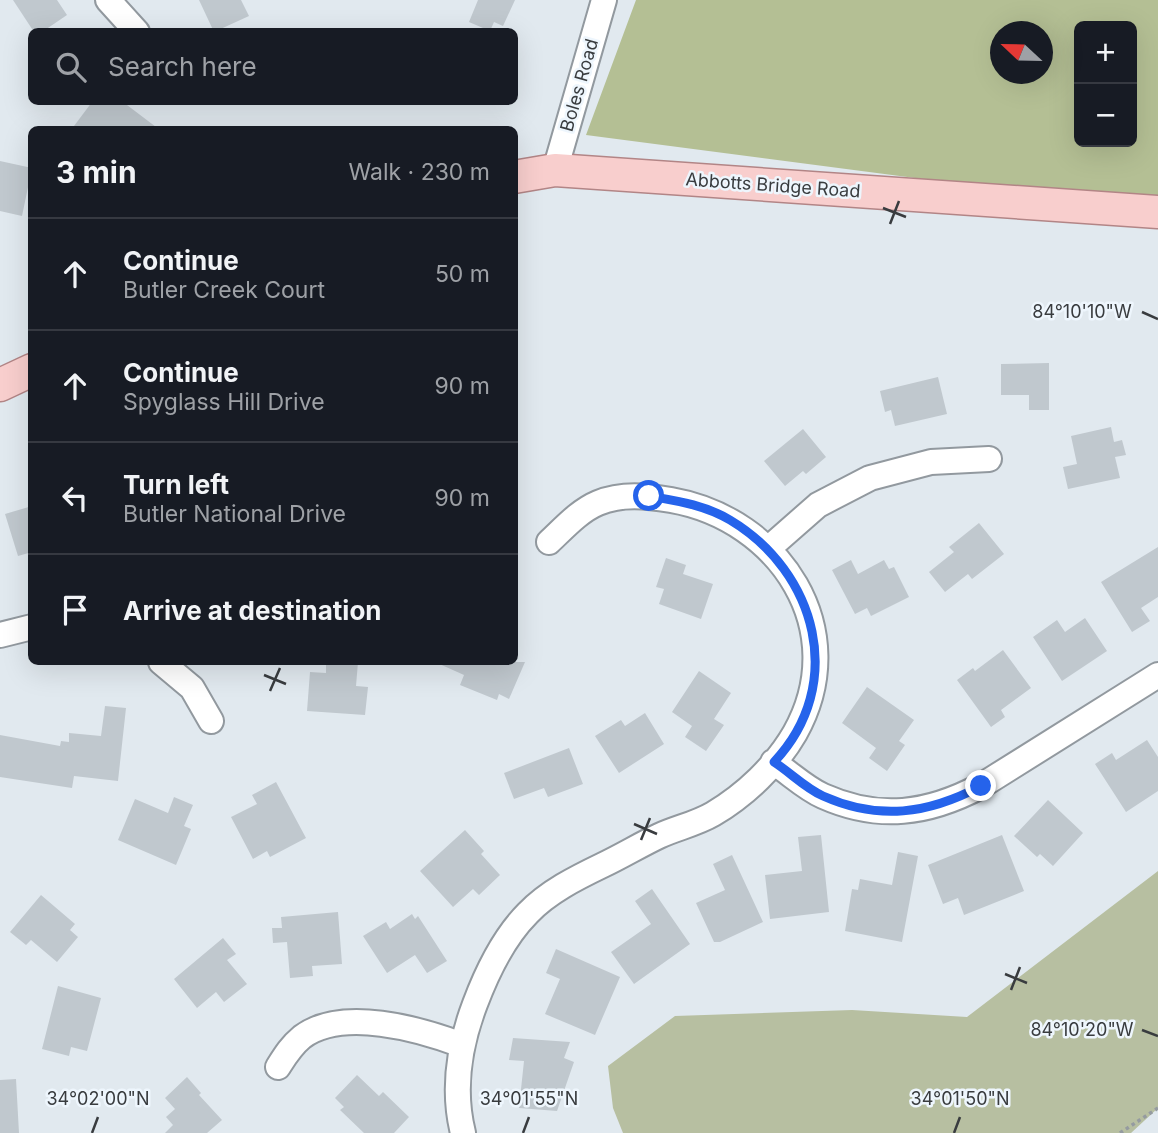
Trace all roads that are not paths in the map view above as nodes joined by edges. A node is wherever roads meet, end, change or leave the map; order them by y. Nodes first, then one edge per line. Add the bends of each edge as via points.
1 (108, 0) edge
2 (604, 0) edge
3 (133, 28) edge
4 (555, 170) junction
5 (518, 176) edge
6 (1158, 212) edge
7 (28, 372) edge
8 (0, 385) edge
9 (989, 459) dead end
10 (550, 542) dead end
11 (768, 548) junction
12 (28, 628) edge
13 (0, 635) edge
14 (165, 665) edge
15 (1158, 674) edge
16 (211, 721) dead end
17 (774, 762) junction
18 (462, 1045) junction
19 (278, 1067) dead end
20 (463, 1133) edge

1 - 3 street
2 - 4 street, Boles Road
4 - 5 main road, Abbotts Bridge Road
4 - 6 main road, Abbotts Bridge Road
7 - 8 main road
9 - 11 street via 931,462 870,478 818,505
10 - 11 street via 572,519 598,503 649,496 701,506
11 - 17 street via 801,596 816,650 807,706
12 - 13 street
14 - 16 street via 192,688
15 - 17 street via 981,786 954,800 911,811 864,810 822,796
17 - 18 street via 712,815 585,873 527,914 482,985
18 - 19 street via 402,1026 341,1024 304,1036
18 - 20 street via 457,1076

